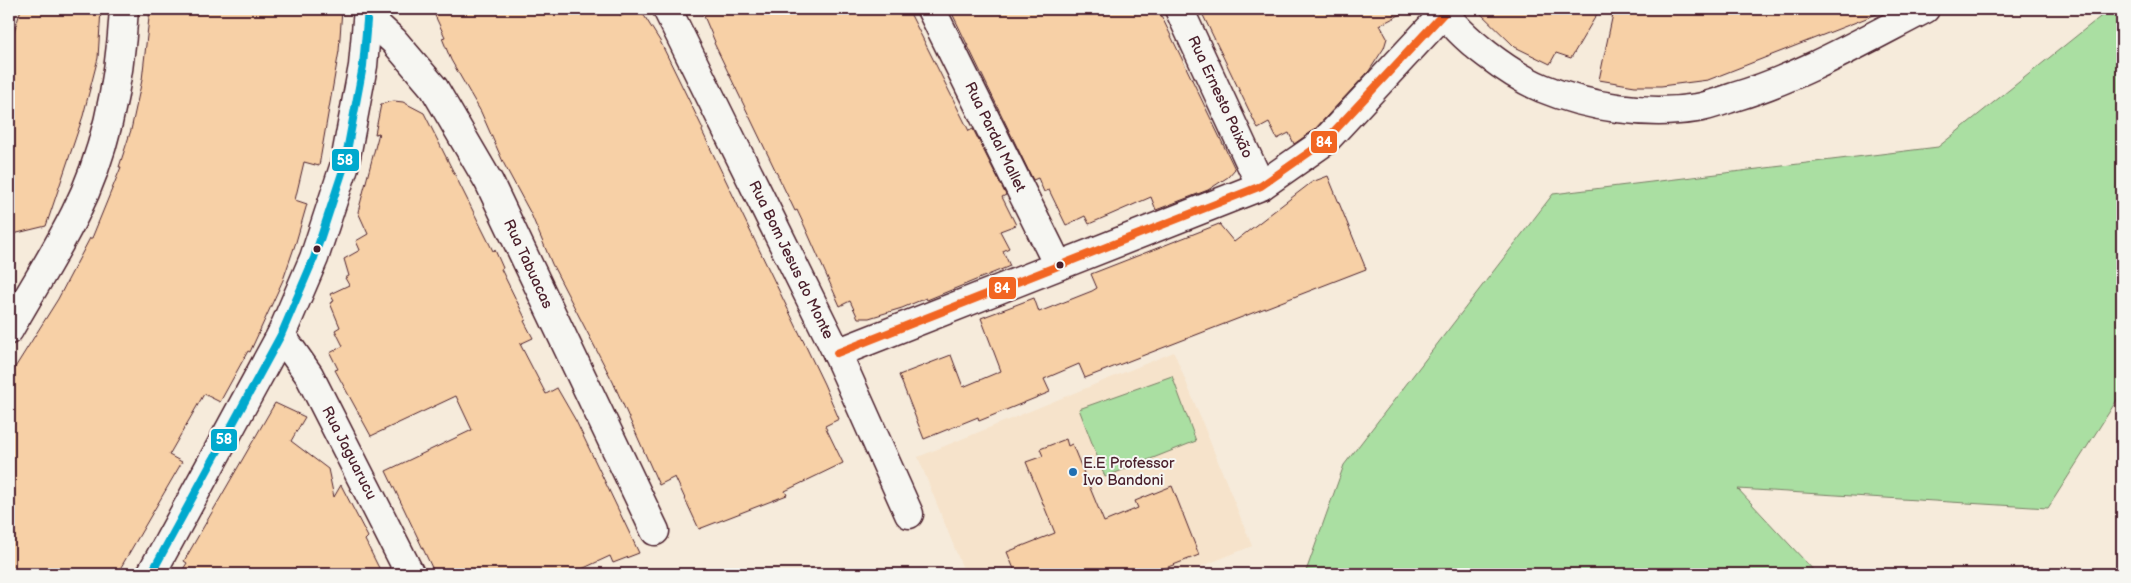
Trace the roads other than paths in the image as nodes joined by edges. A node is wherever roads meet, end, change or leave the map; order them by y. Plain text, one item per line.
1 (124, 9) edge
2 (667, 9) edge
3 (931, 9) edge
4 (1179, 9) edge
5 (1926, 9) edge
6 (1444, 10) edge
7 (369, 13) edge
8 (1261, 186) junction
9 (1058, 265) junction
10 (9, 330) edge
11 (281, 334) junction
12 (837, 353) junction
13 (909, 514) dead end
14 (655, 531) dead end
15 (151, 574) edge
16 (410, 574) edge

1 - 10 street
2 - 12 street, Rua Bom Jesus do Monte
3 - 9 street, Rua Pardal Mallet
4 - 8 street, Rua Ernesto Paixão
5 - 6 street
6 - 8 street
7 - 11 street
7 - 14 street, Rua Tabuacas
8 - 9 street
9 - 12 street
11 - 15 street
11 - 16 street, Rua Jaguarucu
12 - 13 street, Rua Bom Jesus do Monte

